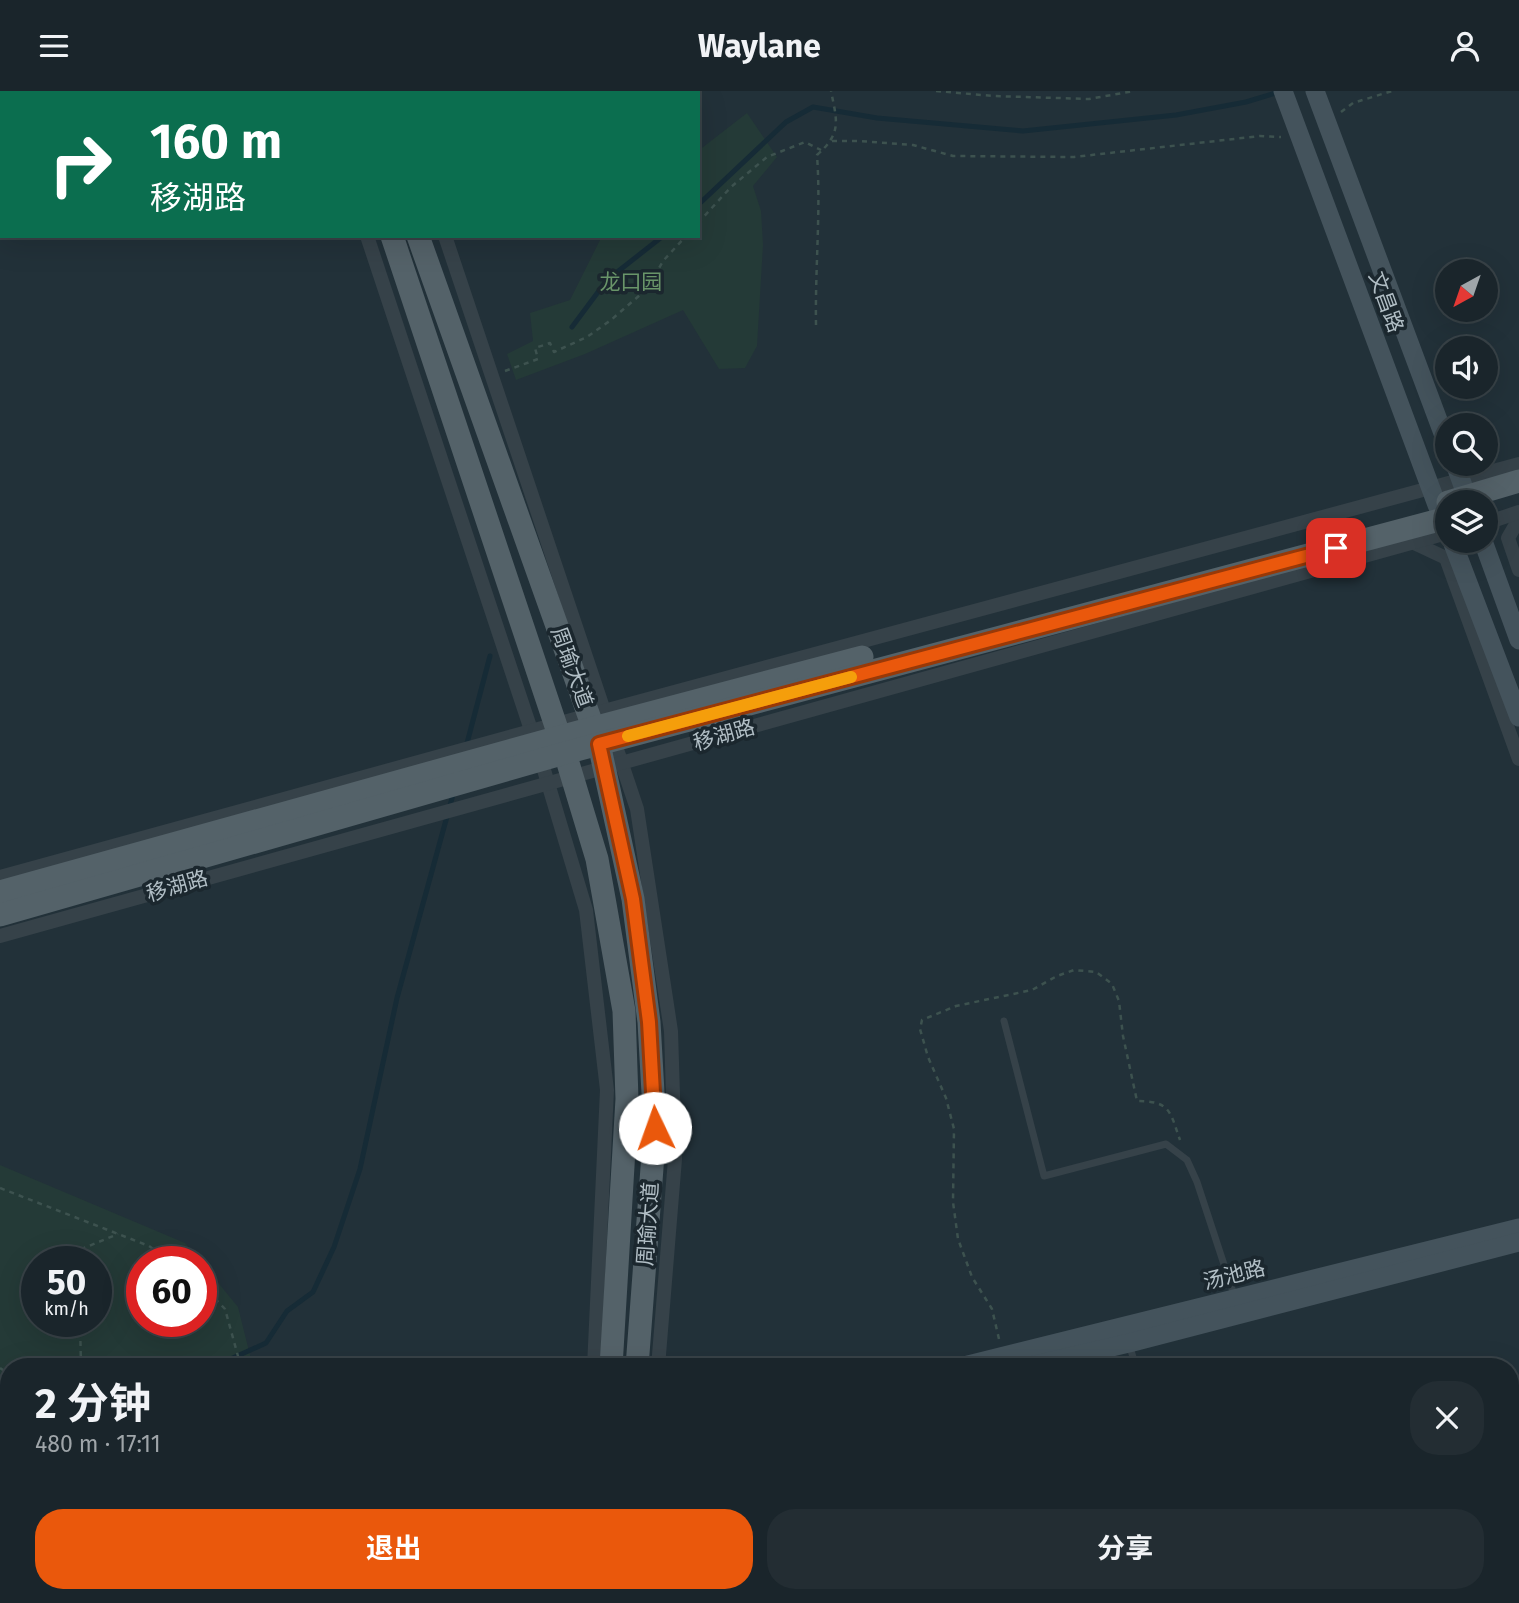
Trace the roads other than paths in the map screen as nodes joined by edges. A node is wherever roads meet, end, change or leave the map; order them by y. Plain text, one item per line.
1 (1283, 91) edge
2 (1315, 91) edge
3 (368, 238) edge
4 (393, 238) edge
5 (419, 238) edge
6 (446, 238) edge
7 (1435, 413) edge
8 (1519, 464) edge
9 (1519, 481) edge
10 (1447, 490) edge
11 (1476, 490) edge
12 (1493, 490) edge
13 (1519, 496) edge
14 (1498, 499) edge
15 (1435, 509) edge
16 (1435, 509) edge
17 (1519, 512) edge
18 (1498, 519) edge
19 (1519, 519) edge
20 (1435, 522) edge
21 (1414, 543) junction
22 (1457, 553) edge
23 (1487, 553) edge
24 (1519, 570) edge
25 (1519, 640) edge
26 (1519, 717) edge
27 (601, 727) junction
28 (560, 738) junction
29 (536, 745) junction
30 (1519, 759) edge
31 (613, 765) junction
32 (461, 766) junction
33 (572, 777) junction
34 (548, 783) junction
35 (0, 877) edge
36 (0, 893) edge
37 (0, 915) edge
38 (0, 936) edge
39 (1004, 1021) dead end
40 (1519, 1228) edge
41 (1519, 1242) edge
42 (1235, 1298) junction
43 (1129, 1343) junction
44 (594, 1358) edge
45 (612, 1358) edge
46 (638, 1358) edge
47 (659, 1358) edge
48 (996, 1358) edge
49 (1065, 1358) edge
50 (1133, 1358) edge

1 - 10 street, 文昌路
2 - 7 street, 文昌路
3 - 29 street
4 - 28 main road, 周瑜大道
5 - 27 main road, 周瑜大道
6 - 27 street
8 - 11 street
9 - 12 main road
13 - 14 main road
15 - 27 main road, 移湖路
16 - 27 street, 移湖路
17 - 18 street
19 - 24 street
20 - 21 street, 移湖路
21 - 30 street
21 - 31 street, 移湖路
22 - 26 street
23 - 25 street
27 - 28 main road, 移湖路
27 - 28 street, 移湖路
27 - 31 main road, 周瑜大道
28 - 29 main road, 移湖路
28 - 33 main road, 周瑜大道
29 - 32 main road, 移湖路
29 - 32 street, 移湖路
29 - 34 street
31 - 33 street, 移湖路
31 - 46 main road, 周瑜大道
31 - 47 street
32 - 35 street, 移湖路
32 - 36 main road, 移湖路
32 - 37 main road, 移湖路
33 - 34 street, 移湖路
33 - 45 main road, 周瑜大道
34 - 38 street, 移湖路
34 - 44 street
39 - 42 lane
40 - 42 street, 汤池路
41 - 43 street, 汤池路
42 - 48 street, 汤池路
43 - 49 street, 汤池路
43 - 50 lane

